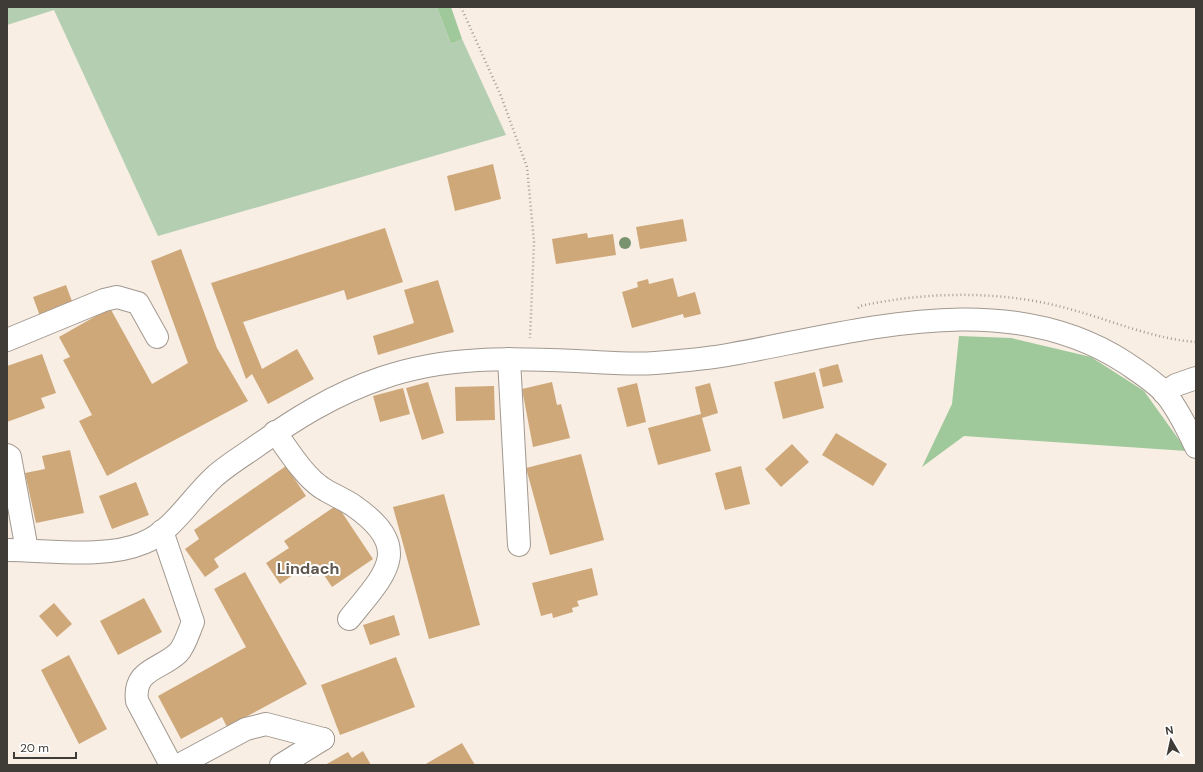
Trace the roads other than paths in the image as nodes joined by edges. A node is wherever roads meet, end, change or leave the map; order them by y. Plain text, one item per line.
1 (157, 337) dead end
2 (7, 340) edge
3 (519, 359) junction
4 (1196, 378) edge
5 (1164, 392) junction
6 (275, 432) junction
7 (1196, 447) edge
8 (7, 455) edge
9 (162, 531) junction
10 (519, 545) dead end
11 (17, 550) edge
12 (349, 619) dead end
13 (171, 765) edge
14 (179, 765) edge
15 (281, 765) edge

1 - 2 street
3 - 5 street
3 - 6 street
3 - 10 street
4 - 5 street
5 - 7 street
6 - 9 street
6 - 12 street
8 - 11 street
9 - 11 street
9 - 13 street
14 - 15 street

